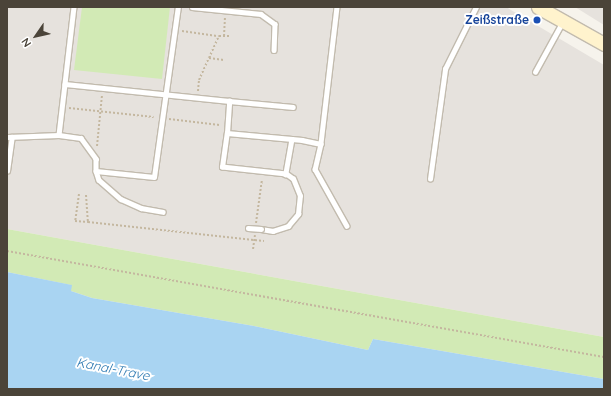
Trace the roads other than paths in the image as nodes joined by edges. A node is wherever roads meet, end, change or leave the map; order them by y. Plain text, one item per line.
1 (74, 7) edge
2 (178, 7) edge
3 (192, 7) edge
4 (337, 7) edge
5 (476, 7) edge
6 (538, 7) edge
7 (564, 20) junction
8 (604, 44) edge
9 (274, 50) dead end
10 (535, 72) dead end
11 (65, 84) junction
12 (165, 95) junction
13 (229, 101) junction
14 (293, 107) dead end
15 (227, 133) junction
16 (59, 135) junction
17 (10, 137) edge
18 (292, 139) junction
19 (321, 144) junction
20 (7, 171) edge
21 (96, 171) junction
22 (286, 174) junction
23 (430, 179) dead end
24 (163, 212) dead end
25 (348, 226) dead end
26 (248, 228) dead end

1 - 11 lane
2 - 12 lane
3 - 9 lane
4 - 19 lane
5 - 23 lane
6 - 7 main road
7 - 8 main road
7 - 10 lane
11 - 12 lane
11 - 16 lane
12 - 13 lane
12 - 21 lane
13 - 14 lane
13 - 15 lane
15 - 18 lane
15 - 22 lane
16 - 17 lane
16 - 21 lane
17 - 20 lane
18 - 19 lane
18 - 22 lane
19 - 25 lane
21 - 24 lane
22 - 26 lane, bridge

